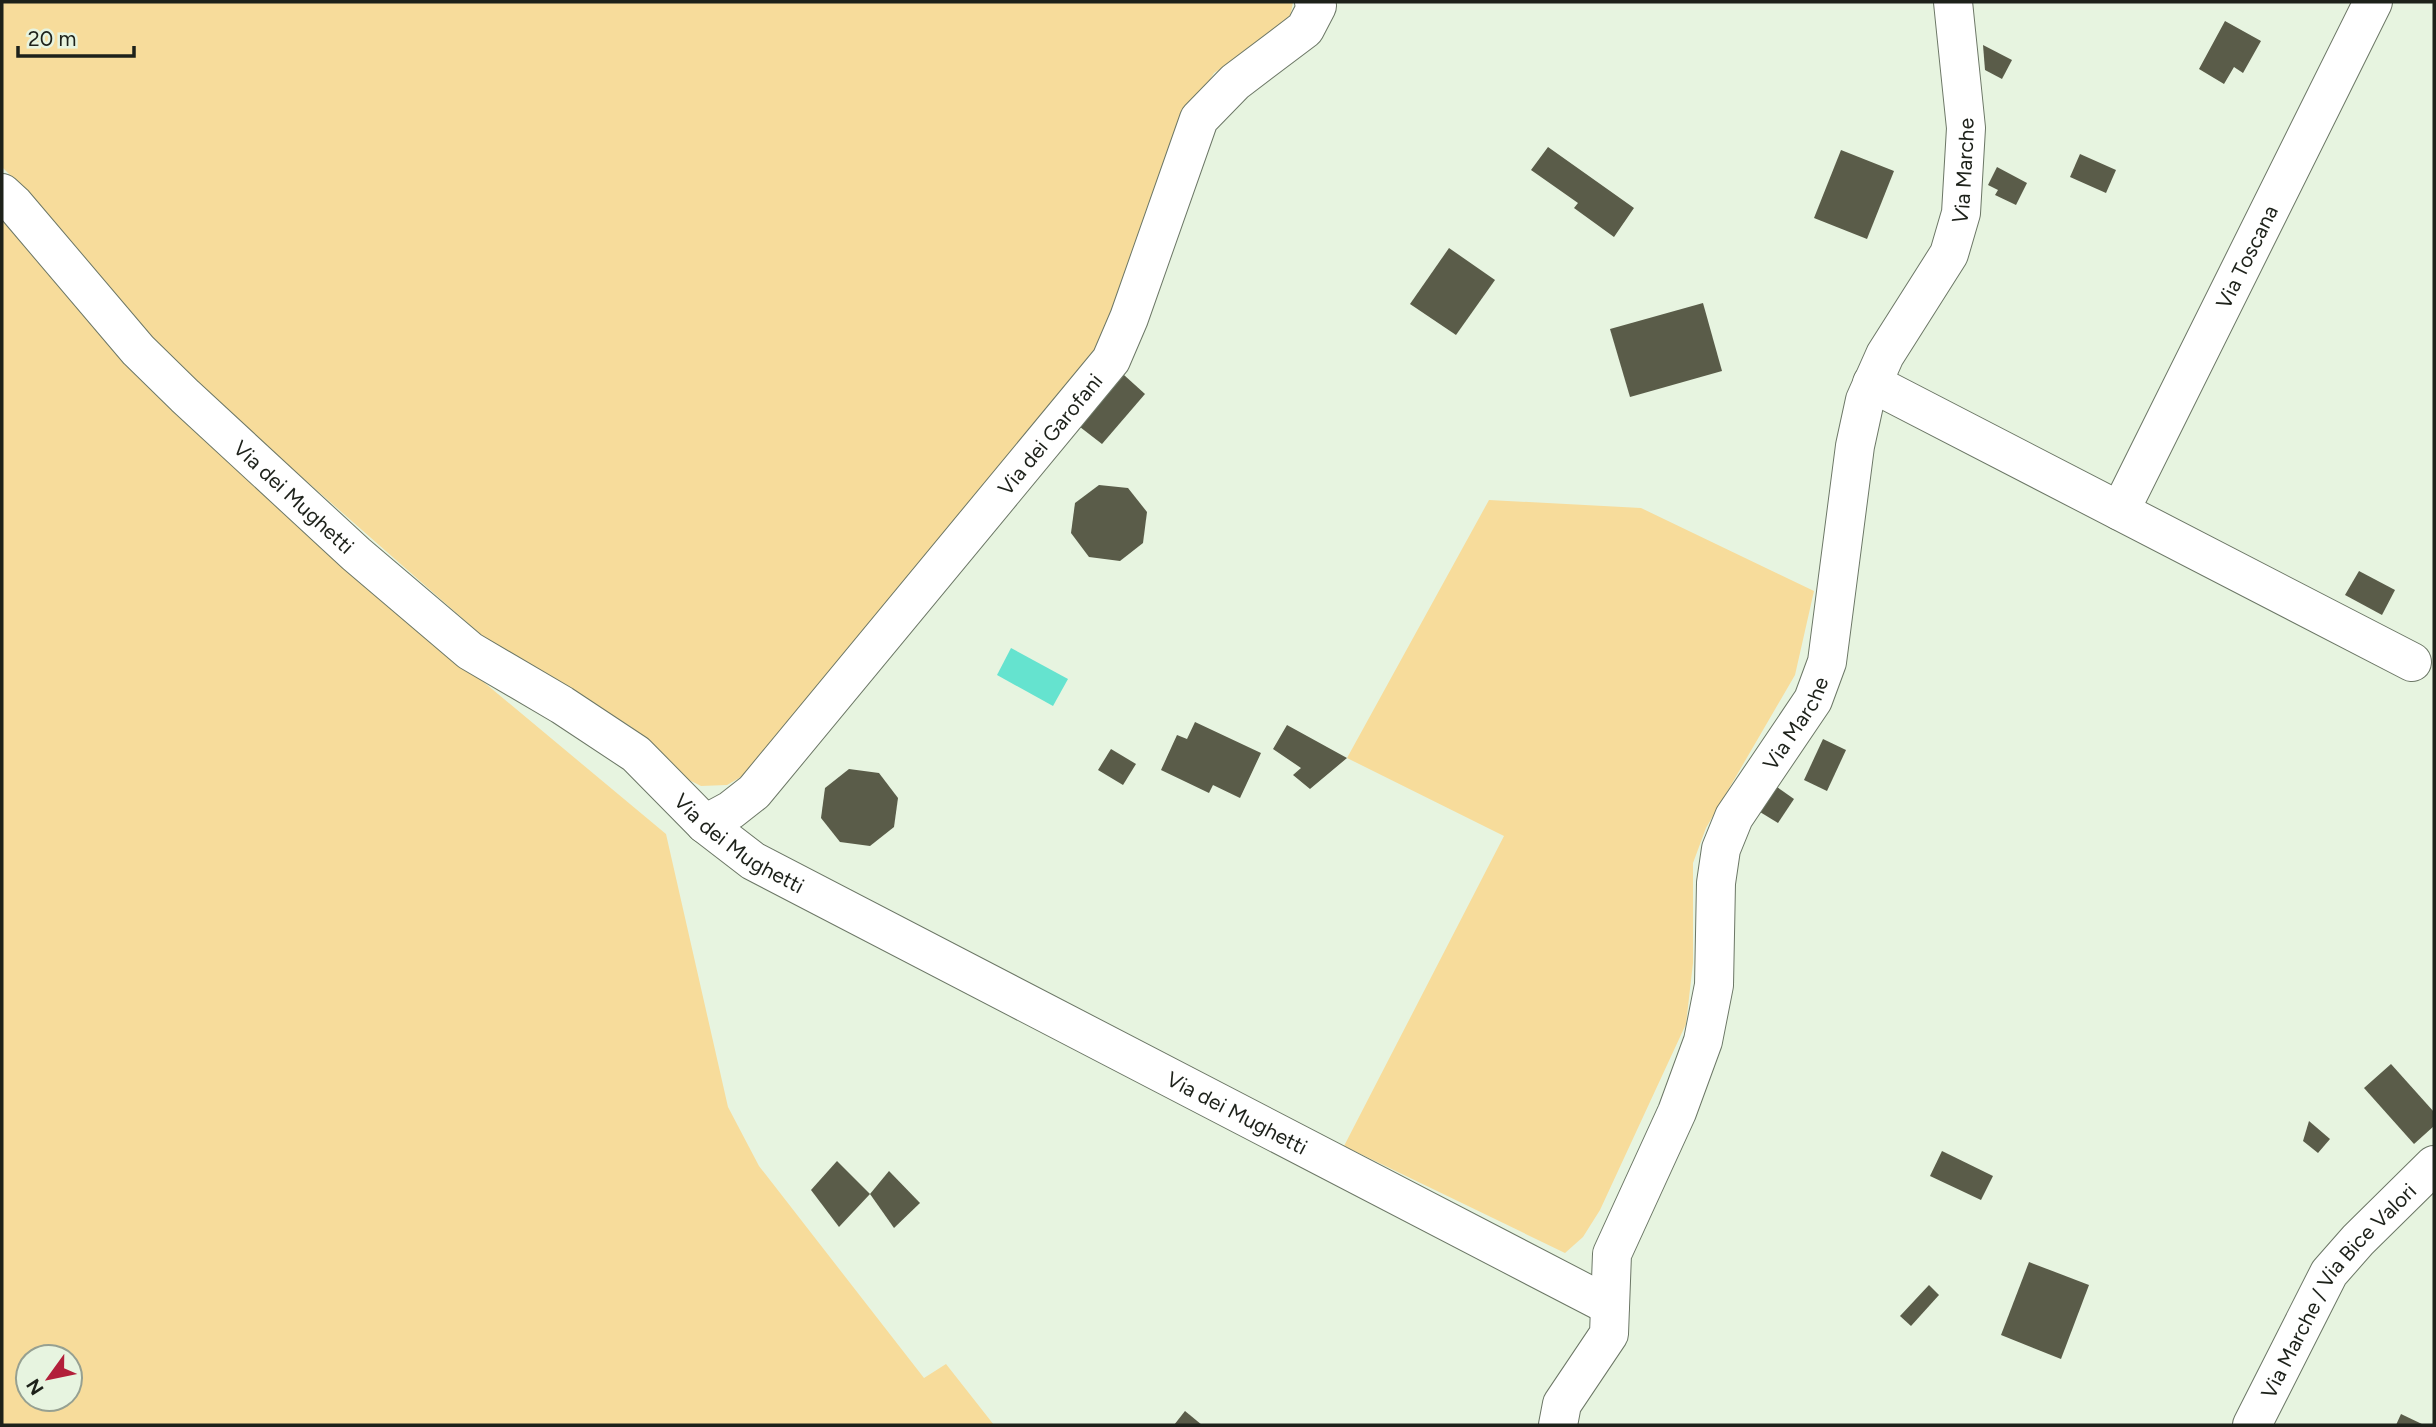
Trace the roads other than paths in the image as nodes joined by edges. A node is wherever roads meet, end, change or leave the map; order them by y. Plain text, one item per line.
1 (1314, 2) edge
2 (1952, 2) edge
3 (2373, 2) edge
4 (2, 193) edge
5 (1872, 383) junction
6 (2120, 512) junction
7 (2412, 662) dead end
8 (705, 824) junction
9 (2427, 1182) edge
10 (1610, 1306) junction
11 (1558, 1425) edge
12 (2252, 1425) edge

1 - 8 street, Via dei Garofani
2 - 5 street, Via Marche
3 - 6 street, Via Toscana
4 - 8 street, Via dei Mughetti
5 - 6 street
5 - 10 street, Via Marche
6 - 7 street
8 - 10 street, Via dei Mughetti
9 - 12 street, Via Marche / Via Bice Valori
10 - 11 street, Via Marche

